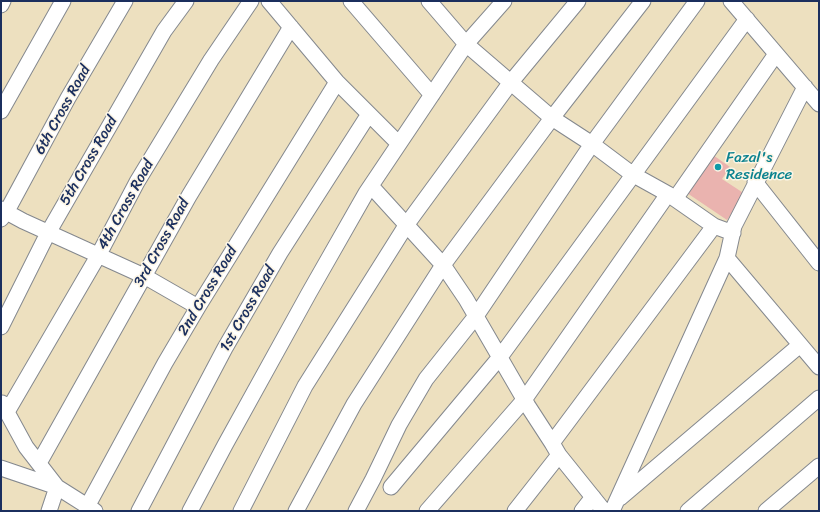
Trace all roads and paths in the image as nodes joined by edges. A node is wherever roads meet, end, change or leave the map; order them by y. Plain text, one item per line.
1 (3, 1) edge
2 (63, 1) edge
3 (125, 1) edge
4 (186, 1) edge
5 (251, 1) edge
6 (269, 1) edge
7 (351, 1) edge
8 (429, 1) edge
9 (504, 1) edge
10 (578, 1) edge
11 (643, 1) edge
12 (697, 1) edge
13 (731, 1) edge
14 (1, 5) edge
15 (747, 19) junction
16 (291, 27) junction
17 (466, 44) junction
18 (776, 54) junction
19 (337, 82) junction
20 (511, 82) junction
21 (805, 87) junction
22 (432, 95) junction
23 (819, 104) edge
24 (1, 111) edge
25 (369, 114) junction
26 (552, 118) junction
27 (399, 144) junction
28 (592, 144) junction
29 (632, 174) junction
30 (755, 182) junction
31 (371, 186) junction
32 (672, 197) junction
33 (3, 213) edge
34 (407, 224) junction
35 (714, 226) junction
36 (48, 233) junction
37 (733, 233) junction
38 (98, 256) junction
39 (728, 258) junction
40 (819, 263) edge
41 (444, 266) junction
42 (144, 276) junction
43 (198, 307) junction
44 (476, 316) junction
45 (1, 327) edge
46 (800, 345) junction
47 (500, 357) junction
48 (819, 367) edge
49 (819, 398) edge
50 (524, 400) junction
51 (3, 408) edge
52 (555, 449) junction
53 (38, 463) junction
54 (819, 466) edge
55 (1, 468) edge
56 (57, 487) junction
57 (391, 487) dead end
58 (593, 497) junction
59 (614, 506) edge
60 (91, 508) edge
61 (50, 511) edge
62 (139, 511) edge
63 (190, 511) edge
64 (241, 511) edge
65 (296, 511) edge
66 (356, 511) edge
67 (427, 511) edge
68 (514, 511) edge
69 (582, 511) edge
70 (604, 511) edge
71 (688, 511) edge
72 (766, 511) edge

1 - 14 street
2 - 24 street
3 - 33 street, 6th Cross Road
4 - 36 street, 5th Cross Road
5 - 38 street, 4th Cross Road
6 - 16 street
7 - 22 street
8 - 17 street
9 - 17 street
10 - 20 street
11 - 26 street
12 - 28 street
13 - 15 street
15 - 18 street
15 - 29 street
16 - 19 street
16 - 42 street, 3rd Cross Road
17 - 20 street
17 - 22 street
18 - 21 street
18 - 32 street
19 - 25 street
19 - 43 street, 2nd Cross Road
20 - 26 street
20 - 34 street
21 - 23 street
21 - 30 street
22 - 27 street
25 - 27 street
25 - 62 street, 1st Cross Road
26 - 28 street
26 - 41 street
27 - 31 street
28 - 29 street
28 - 44 street
29 - 32 street
29 - 47 street
30 - 37 street
30 - 40 street
31 - 34 street
31 - 63 street
32 - 35 street
32 - 50 street
33 - 36 street
34 - 41 street
34 - 64 street
35 - 37 street
35 - 52 street
36 - 38 street
36 - 45 street, 5th Cross Road
37 - 39 street
38 - 42 street
38 - 51 street, 4th Cross Road
39 - 46 street
39 - 59 street
41 - 44 street
41 - 65 street
42 - 43 street
42 - 53 street, 3rd Cross Road
43 - 60 street, 2nd Cross Road
44 - 47 street
44 - 66 street
46 - 48 street
46 - 59 street
47 - 50 street
47 - 57 street
49 - 71 street
50 - 52 street
50 - 67 street
51 - 53 street
52 - 58 street
52 - 68 street
53 - 56 street
54 - 72 street
55 - 56 street
56 - 60 street
56 - 61 street
58 - 69 street
58 - 70 street

